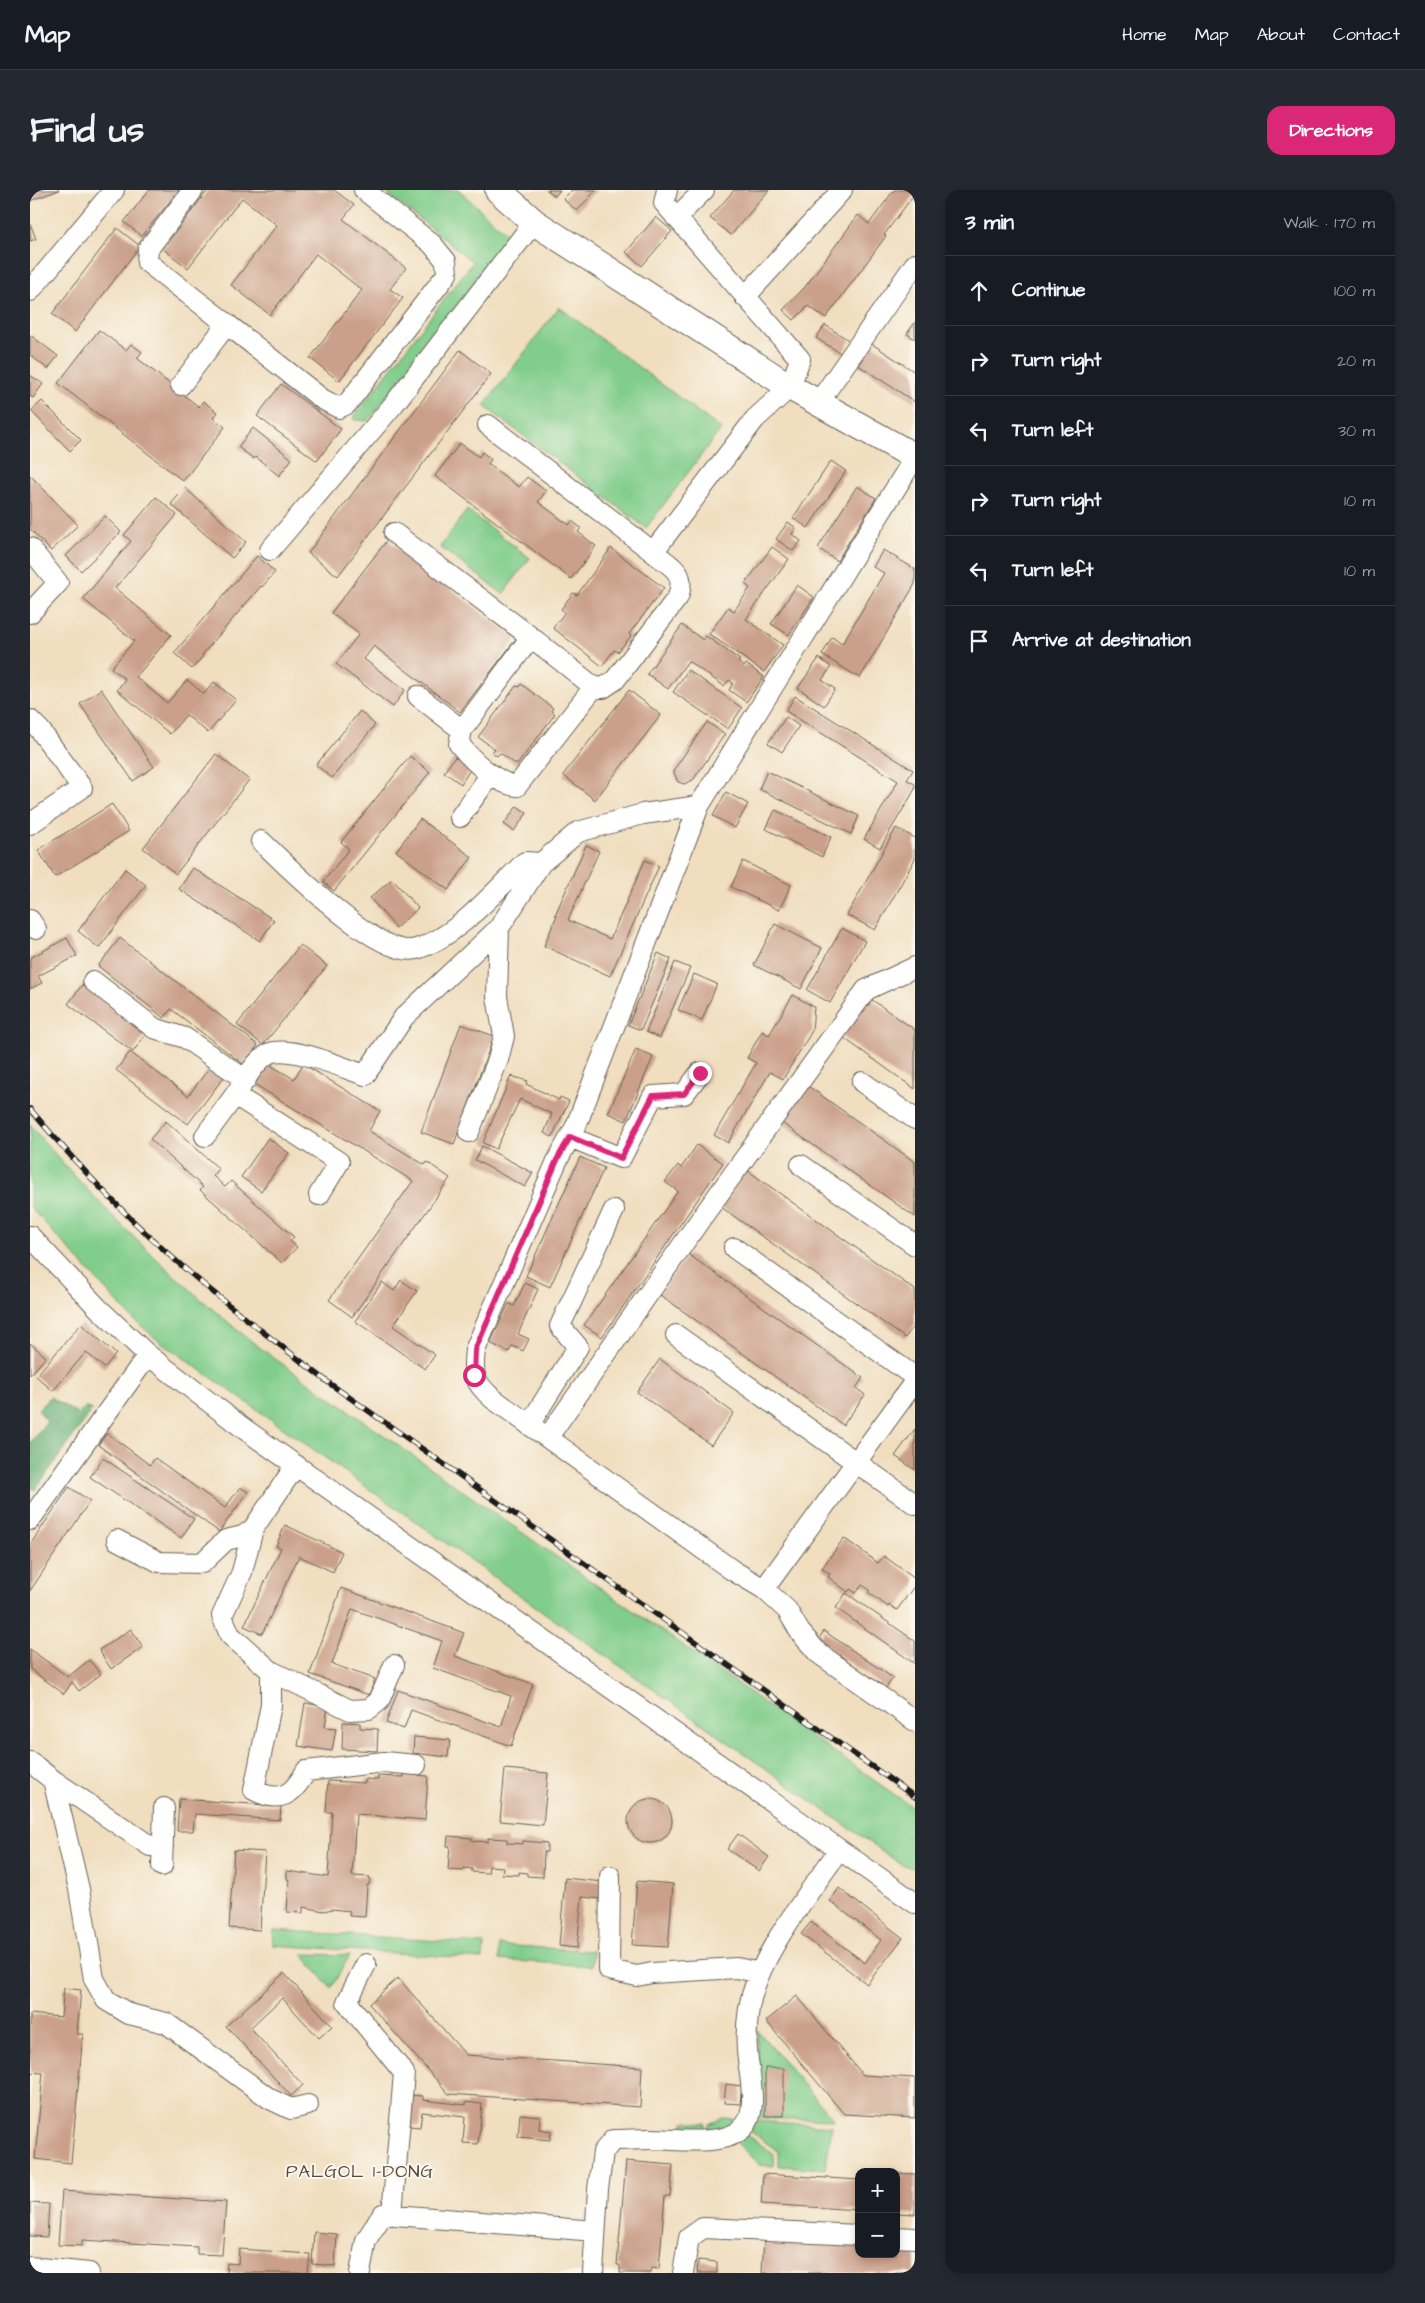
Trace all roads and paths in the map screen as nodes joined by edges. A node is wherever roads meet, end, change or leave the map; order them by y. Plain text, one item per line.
1 (114, 190) edge
2 (193, 190) edge
3 (364, 190) edge
4 (498, 190) edge
5 (667, 190) edge
6 (704, 190) edge
7 (842, 190) edge
8 (676, 218) junction
9 (534, 222) junction
10 (915, 264) edge
11 (30, 291) edge
12 (745, 297) junction
13 (227, 324) junction
14 (180, 385) dead end
15 (790, 387) junction
16 (818, 403) junction
17 (488, 425) dead end
18 (915, 457) edge
19 (394, 533) dead end
20 (30, 548) edge
21 (270, 550) dead end
22 (653, 552) junction
23 (30, 613) edge
24 (531, 637) junction
25 (594, 688) junction
26 (418, 696) dead end
27 (30, 720) edge
28 (462, 730) junction
29 (491, 774) junction
30 (700, 806) junction
31 (460, 817) dead end
32 (30, 824) edge
33 (261, 841) dead end
34 (541, 863) junction
35 (499, 928) junction
36 (915, 966) edge
37 (93, 981) dead end
38 (700, 1073) dead end
39 (862, 1082) dead end
40 (240, 1088) junction
41 (915, 1119) edge
42 (470, 1132) dead end
43 (205, 1136) dead end
44 (570, 1137) junction
45 (801, 1165) dead end
46 (319, 1195) dead end
47 (614, 1210) dead end
48 (30, 1236) edge
49 (915, 1245) edge
50 (734, 1248) dead end
51 (676, 1335) dead end
52 (148, 1355) junction
53 (915, 1379) edge
54 (529, 1424) junction
55 (548, 1438) junction
56 (855, 1463) junction
57 (296, 1465) junction
58 (915, 1504) edge
59 (30, 1520) edge
60 (253, 1529) junction
61 (117, 1540) dead end
62 (764, 1589) junction
63 (394, 1665) dead end
64 (271, 1671) junction
65 (915, 1721) edge
66 (30, 1762) edge
67 (416, 1764) dead end
68 (53, 1780) junction
69 (164, 1808) dead end
70 (163, 1846) junction
71 (839, 1850) junction
72 (162, 1866) dead end
73 (610, 1876) dead end
74 (915, 1903) edge
75 (366, 1964) dead end
76 (760, 1973) junction
77 (308, 2105) dead end
78 (392, 2214) junction
79 (595, 2231) junction
80 (855, 2235) edge
81 (900, 2237) edge
82 (915, 2238) edge
83 (30, 2267) edge
84 (89, 2273) edge
85 (360, 2273) edge
86 (593, 2273) edge
87 (683, 2273) edge

1 - 11 street
2 - 13 street
3 - 13 street
4 - 9 main road
5 - 8 street
6 - 8 street
7 - 12 street
8 - 12 street
9 - 15 main road
9 - 21 street
10 - 16 street
12 - 15 street
13 - 14 street
15 - 16 main road
15 - 22 street
16 - 18 main road
17 - 22 street
18 - 30 street
19 - 24 street
20 - 23 street
22 - 25 street
24 - 25 street
24 - 28 street
25 - 29 street
26 - 28 street
27 - 32 street
28 - 29 street
29 - 31 street
30 - 34 street
30 - 44 street
33 - 34 street
34 - 35 street
35 - 40 street
35 - 42 street
36 - 55 street
37 - 40 street
38 - 44 street
39 - 41 street
40 - 43 street
40 - 46 street
44 - 54 street
45 - 49 street
47 - 54 street
48 - 52 street
50 - 53 street
51 - 56 street
52 - 57 street
52 - 59 street
53 - 56 street
54 - 55 street
55 - 62 street
56 - 58 street
56 - 62 street
57 - 60 street
57 - 71 street
60 - 61 street
60 - 64 street
62 - 65 street
63 - 64 street
64 - 67 street
66 - 68 street
68 - 70 street
68 - 77 street
69 - 70 street
70 - 72 street
71 - 74 street
71 - 76 street
73 - 76 street
75 - 78 street
76 - 79 street
78 - 79 street
78 - 85 street
79 - 86 street
80 - 87 street
81 - 82 street
83 - 84 street

